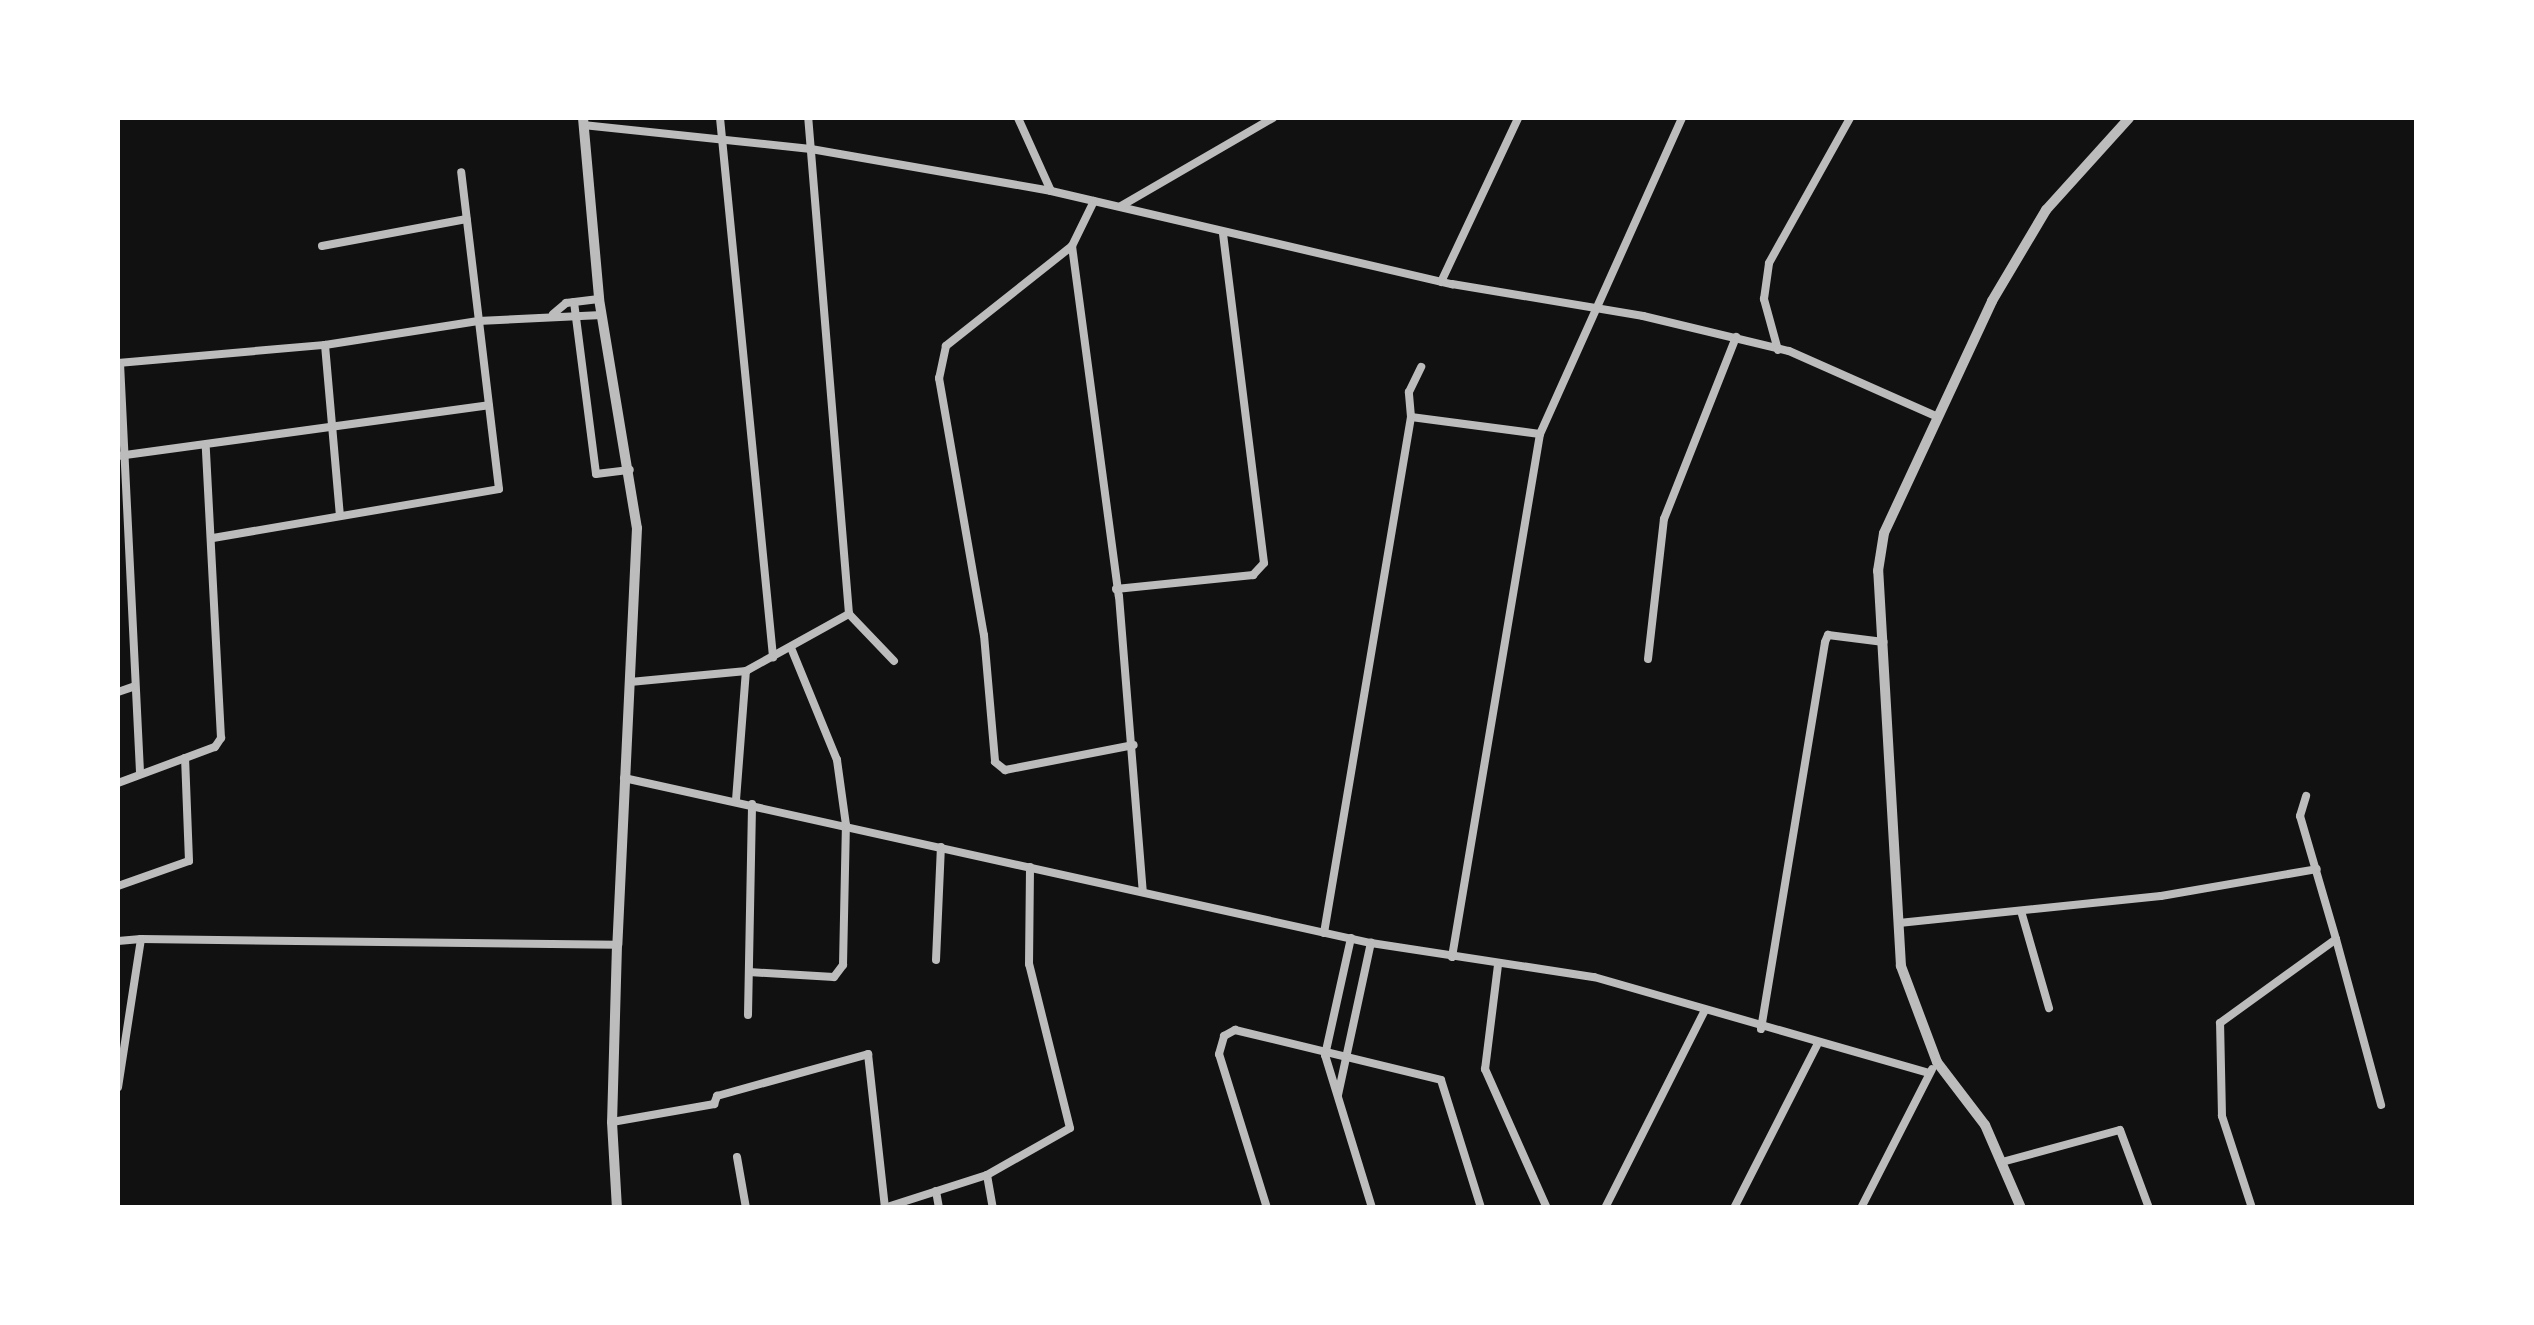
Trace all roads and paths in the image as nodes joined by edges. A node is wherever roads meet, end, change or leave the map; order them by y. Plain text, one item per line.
1 (720, 118) edge
2 (808, 118) edge
3 (1021, 118) edge
4 (1273, 118) edge
5 (1518, 118) edge
6 (1682, 118) edge
7 (1850, 118) edge
8 (2128, 118) edge
9 (583, 121) edge
10 (723, 142) junction
11 (811, 150) junction
12 (461, 172) dead end
13 (1051, 191) junction
14 (1094, 201) junction
15 (1120, 206) junction
16 (466, 219) junction
17 (1223, 234) junction
18 (322, 246) dead end
19 (1072, 246) junction
20 (1441, 282) junction
21 (599, 299) junction
22 (574, 302) junction
23 (1600, 307) junction
24 (554, 314) junction
25 (602, 315) junction
26 (576, 319) junction
27 (478, 321) junction
28 (1736, 337) junction
29 (324, 345) junction
30 (1778, 350) junction
31 (119, 363) edge
32 (1421, 367) dead end
33 (490, 405) junction
34 (1936, 416) junction
35 (1411, 418) junction
36 (332, 424) junction
37 (1540, 434) junction
38 (206, 448) junction
39 (119, 455) edge
40 (630, 470) junction
41 (340, 516) junction
42 (121, 537) edge
43 (213, 538) junction
44 (1116, 589) junction
45 (849, 614) junction
46 (130, 617) junction
47 (118, 620) edge
48 (1884, 642) junction
49 (791, 648) junction
50 (773, 656) junction
51 (1648, 659) dead end
52 (894, 661) dead end
53 (746, 671) junction
54 (630, 682) junction
55 (135, 686) junction
56 (118, 692) edge
57 (1134, 745) junction
58 (185, 758) junction
59 (140, 774) junction
60 (624, 778) junction
61 (118, 783) edge
62 (2306, 796) dead end
63 (736, 800) junction
64 (752, 804) junction
65 (846, 825) junction
66 (941, 847) junction
67 (1030, 867) junction
68 (2317, 869) junction
69 (118, 886) edge
70 (1142, 892) junction
71 (2021, 911) junction
72 (1899, 924) junction
73 (1324, 933) junction
74 (1351, 938) junction
75 (140, 939) junction
76 (2336, 939) junction
77 (118, 941) edge
78 (1371, 943) junction
79 (617, 945) junction
80 (1452, 958) junction
81 (936, 960) dead end
82 (1498, 965) junction
83 (750, 972) junction
84 (2049, 1008) dead end
85 (1705, 1010) junction
86 (748, 1015) dead end
87 (1761, 1029) junction
88 (1817, 1046) junction
89 (1326, 1055) junction
90 (1347, 1057) junction
91 (1936, 1062) junction
92 (1929, 1073) junction
93 (118, 1088) edge
94 (1338, 1100) junction
95 (2381, 1105) dead end
96 (612, 1122) junction
97 (737, 1157) dead end
98 (2002, 1162) junction
99 (988, 1175) junction
100 (936, 1191) junction
101 (885, 1207) edge
102 (617, 1208) edge
103 (746, 1208) edge
104 (939, 1208) edge
105 (993, 1208) edge
106 (1266, 1208) edge
107 (1372, 1208) edge
108 (1481, 1208) edge
109 (1547, 1208) edge
110 (1605, 1208) edge
111 (1734, 1208) edge
112 (1861, 1208) edge
113 (2021, 1208) edge
114 (2150, 1208) edge
115 (2252, 1208) edge

1 - 10 street
2 - 11 street
3 - 13 street
4 - 15 street
5 - 20 street
6 - 23 street
7 - 30 street
8 - 34 street
9 - 10 street
9 - 21 street
10 - 11 street
10 - 50 street
11 - 13 street
11 - 45 street
12 - 16 street
13 - 14 street
14 - 15 street
14 - 19 street
15 - 17 street
16 - 18 street
16 - 27 street
17 - 20 street
17 - 44 street
19 - 44 street
19 - 57 street
20 - 23 street
21 - 22 street
21 - 25 street
22 - 24 street
22 - 26 street
23 - 28 street
23 - 37 street
24 - 26 street
24 - 27 street
25 - 26 street
25 - 40 street
26 - 40 street
27 - 29 street
27 - 33 street
28 - 30 street
28 - 51 street
29 - 31 street
29 - 36 street
30 - 34 street
31 - 39 street
32 - 35 street
33 - 36 street
33 - 41 street
34 - 48 street
35 - 37 street
35 - 73 street
36 - 38 street
36 - 41 street
37 - 80 street
38 - 39 street
38 - 43 street
39 - 42 street
40 - 54 street
41 - 43 street
42 - 46 street
43 - 58 street
44 - 57 street
45 - 49 street
45 - 52 street
46 - 47 street
46 - 55 street
48 - 72 street
48 - 87 street
49 - 50 street
49 - 65 street
50 - 53 street
53 - 54 street
53 - 63 street
54 - 60 street
55 - 56 street
55 - 59 street
57 - 70 street
58 - 59 street
58 - 69 street
59 - 61 street
60 - 63 street
60 - 79 street
62 - 68 street
63 - 64 street
64 - 65 street
64 - 83 street
65 - 66 street
65 - 83 street
66 - 67 street
66 - 81 street
67 - 70 street
67 - 99 street
68 - 71 street
68 - 76 street
70 - 73 street
71 - 72 street
71 - 84 street
72 - 91 street
73 - 74 street
74 - 78 street
74 - 89 street
75 - 77 street
75 - 79 street
75 - 93 street
76 - 95 street
76 - 115 street
78 - 80 street
78 - 90 street
79 - 96 street
80 - 82 street
82 - 85 street
82 - 109 street
83 - 86 street
85 - 87 street
85 - 110 street
87 - 88 street
88 - 92 street
88 - 111 street
89 - 90 street
89 - 94 street
89 - 106 street
90 - 94 street
90 - 108 street
91 - 92 street
91 - 98 street
92 - 112 street
94 - 107 street
96 - 101 street
96 - 102 street
97 - 103 street
98 - 113 street
98 - 114 street
99 - 100 street
99 - 105 street
100 - 101 street
100 - 104 street

